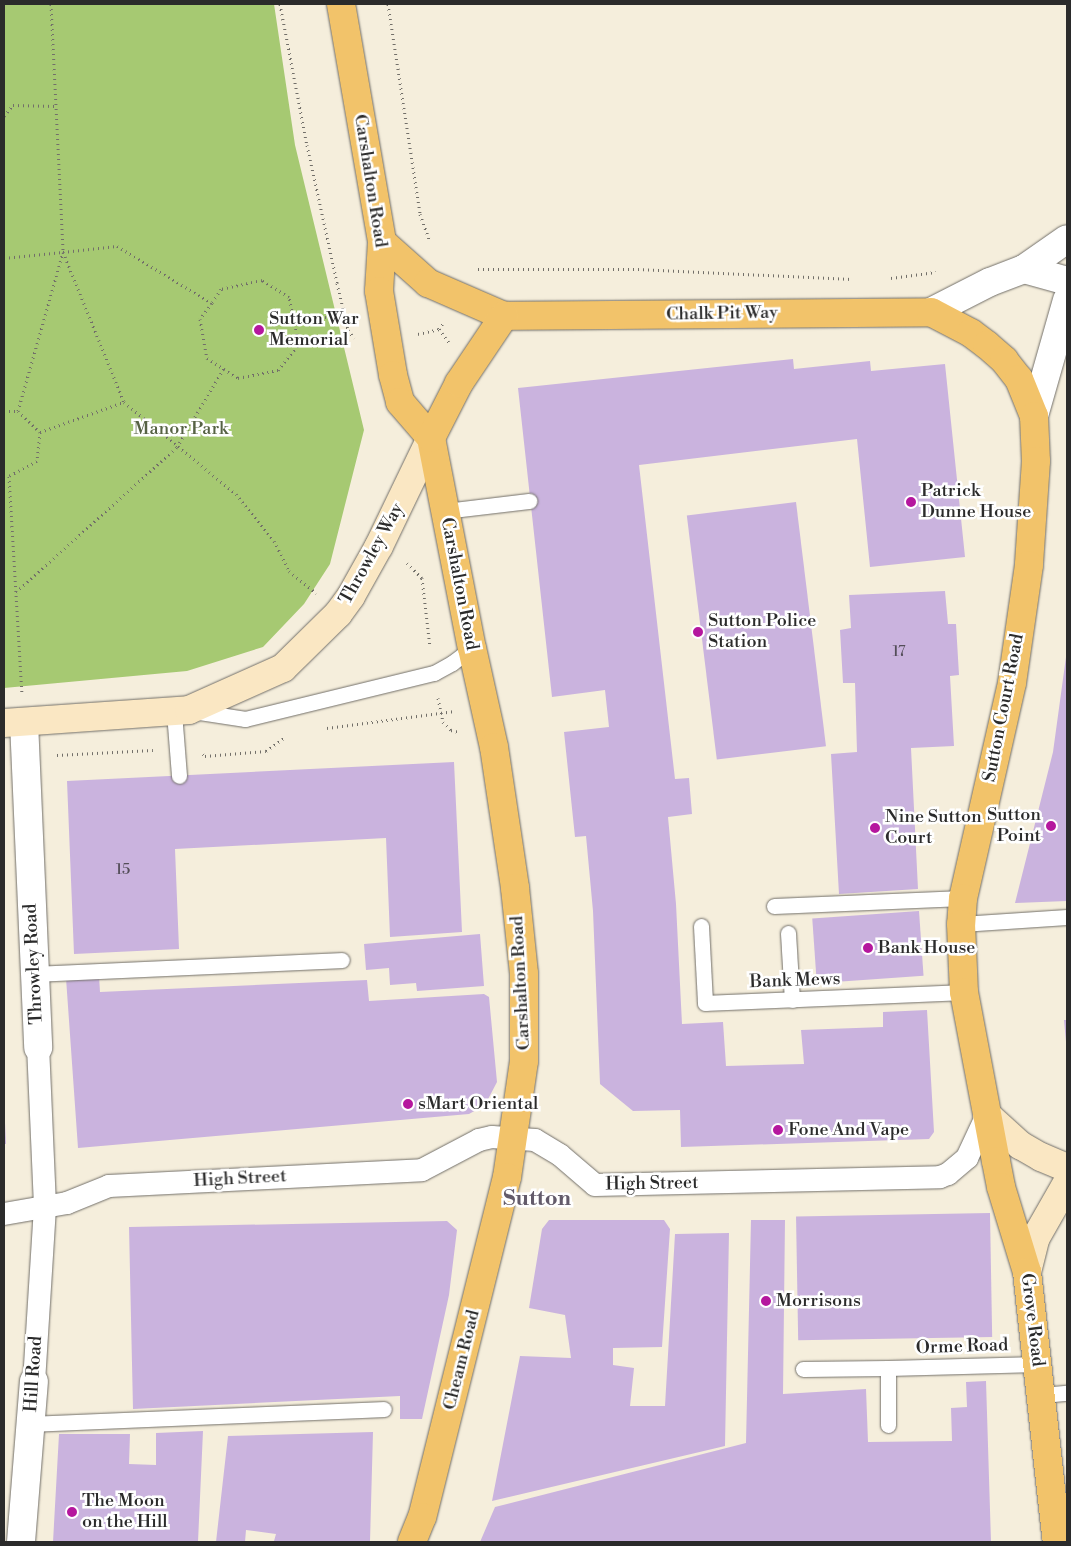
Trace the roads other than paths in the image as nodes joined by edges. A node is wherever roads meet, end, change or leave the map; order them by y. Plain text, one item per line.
1 (341, 4) edge
2 (1067, 239) edge
3 (382, 242) junction
4 (1024, 269) junction
5 (1067, 281) edge
6 (1067, 300) edge
7 (931, 312) junction
8 (504, 316) junction
9 (1034, 416) junction
10 (431, 438) junction
11 (528, 501) dead end
12 (445, 511) junction
13 (472, 648) junction
14 (181, 711) junction
15 (14, 723) edge
16 (179, 776) dead end
17 (774, 906) dead end
18 (962, 911) junction
19 (1067, 917) edge
20 (701, 926) dead end
21 (788, 933) dead end
22 (342, 960) dead end
23 (35, 974) junction
24 (964, 992) junction
25 (792, 1000) junction
26 (38, 1048) joint
27 (987, 1115) junction
28 (515, 1137) junction
29 (1067, 1168) edge
30 (507, 1177) joint
31 (1067, 1183) edge
32 (45, 1206) junction
33 (4, 1214) edge
34 (1027, 1272) junction
35 (1038, 1364) junction
36 (888, 1368) junction
37 (803, 1369) dead end
38 (34, 1382) joint
39 (1054, 1394) edge
40 (384, 1409) dead end
41 (30, 1424) junction
42 (888, 1425) dead end
43 (1059, 1485) edge
44 (1055, 1538) edge
45 (20, 1542) edge
46 (412, 1542) edge

1 - 3 highway, Carshalton Road
2 - 4 street
3 - 8 highway
3 - 10 highway, Carshalton Road
4 - 5 street
4 - 7 street
6 - 9 street, Sutton Court Road
7 - 8 highway, Chalk Pit Way
7 - 9 highway, Chalk Pit Way
8 - 10 highway
9 - 18 highway, Sutton Court Road
10 - 12 highway, Carshalton Road
10 - 14 main road, Throwley Way
11 - 12 lane
12 - 13 highway, Carshalton Road
13 - 14 lane, Throwley Way
13 - 28 highway, Carshalton Road
14 - 15 main road, Throwley Way
14 - 16 lane
15 - 23 street, Throwley Road
17 - 18 lane
18 - 19 lane
18 - 24 highway, Sutton Court Road
20 - 25 lane, Bank Mews
21 - 25 lane
22 - 23 lane
23 - 26 street, Throwley Road
24 - 25 lane, Bank Mews
24 - 27 highway, Sutton Court Road
26 - 32 street, Throwley Road
27 - 28 street, High Street
27 - 29 main road
27 - 34 highway, Grove Road
28 - 30 highway, Carshalton Road
28 - 32 street, High Street
30 - 46 highway, Cheam Road
31 - 34 main road
32 - 33 street, High Street
32 - 38 street, Hill Road
34 - 35 highway, Grove Road
35 - 36 lane, Orme Road
35 - 39 highway, Grove Road
36 - 37 lane, Orme Road
36 - 42 lane
38 - 41 street, Hill Road
39 - 43 highway, Grove Road
40 - 41 lane
41 - 45 street, Hill Road
43 - 44 highway, Grove Road

